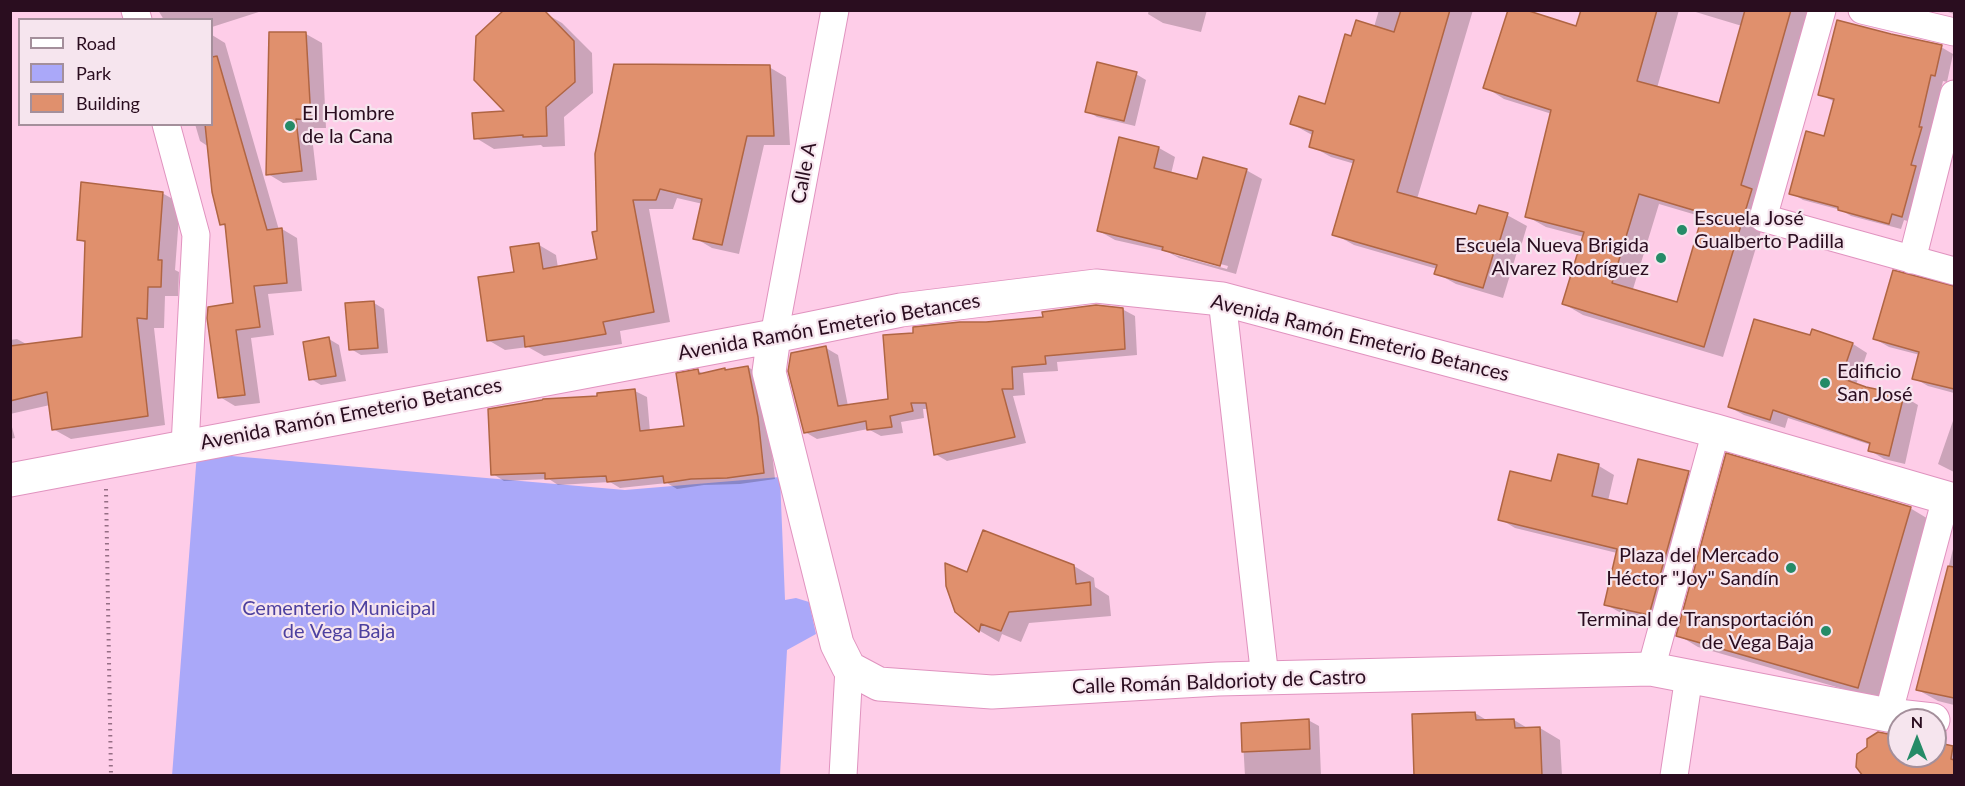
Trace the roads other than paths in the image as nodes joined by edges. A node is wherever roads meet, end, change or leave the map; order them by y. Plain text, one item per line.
1 (834, 10) edge
2 (1822, 10) edge
3 (1862, 10) edge
4 (1954, 32) edge
5 (1954, 94) edge
6 (167, 126) edge
7 (1912, 260) junction
8 (1954, 271) edge
9 (1222, 299) junction
10 (774, 336) junction
11 (1716, 431) junction
12 (185, 446) junction
13 (10, 480) edge
14 (1950, 499) edge
15 (849, 668) junction
16 (1652, 669) junction
17 (1689, 676) junction
18 (1265, 678) junction
19 (1890, 708) edge
20 (1887, 715) edge
21 (843, 776) edge
22 (1674, 776) edge

1 - 10 street, Calle A
2 - 7 street
3 - 4 street
5 - 7 street
6 - 12 street
7 - 8 street
9 - 10 street, Avenida Ramón Emeterio Betances
9 - 11 street, Avenida Ramón Emeterio Betances
9 - 18 street
10 - 12 street, Avenida Ramón Emeterio Betances
10 - 15 street
11 - 14 street, Avenida Ramón Emeterio Betances
11 - 16 street
12 - 13 street, Avenida Ramón Emeterio Betances
14 - 19 street
15 - 18 street, Calle Román Baldorioty de Castro
15 - 21 street
16 - 17 street, Calle Román Baldorioty de Castro
16 - 18 street, Calle Román Baldorioty de Castro
17 - 20 street, Calle Román Baldorioty de Castro
17 - 22 street

